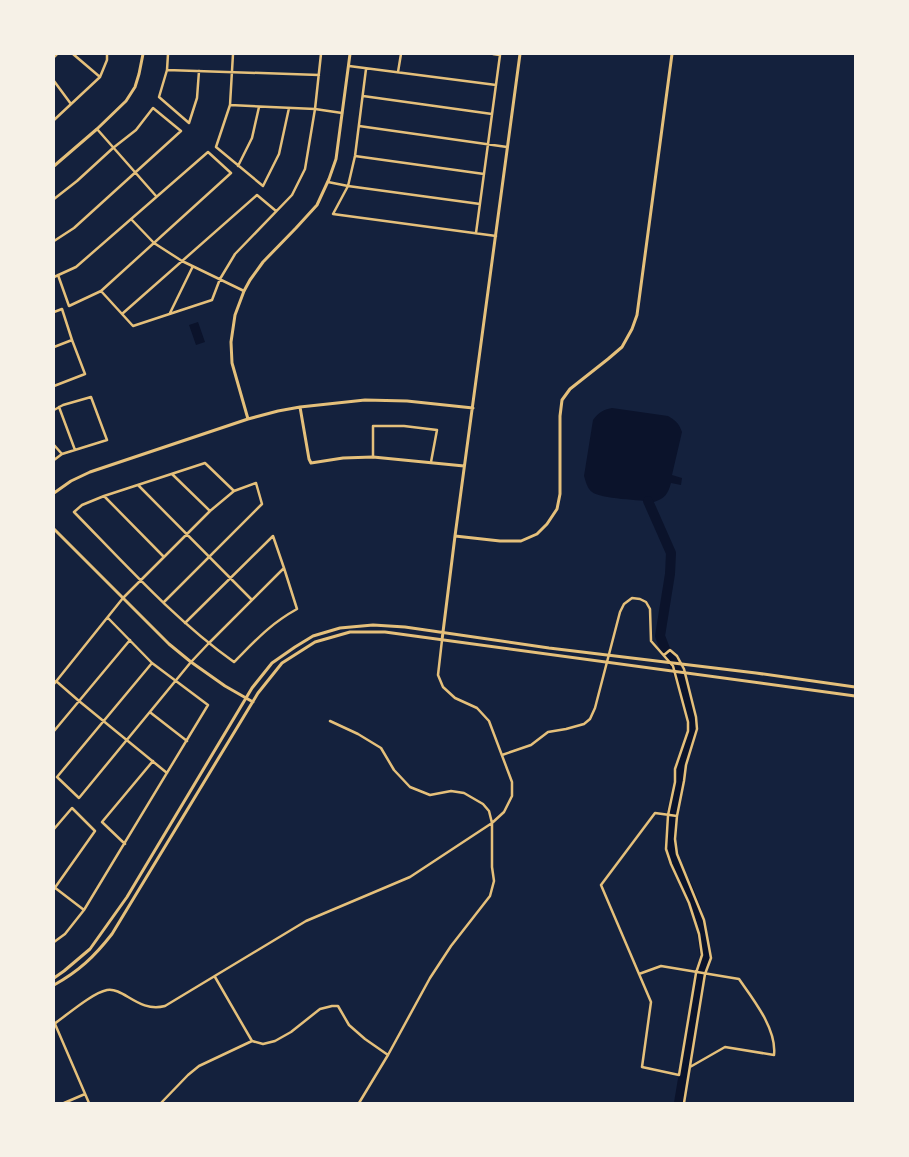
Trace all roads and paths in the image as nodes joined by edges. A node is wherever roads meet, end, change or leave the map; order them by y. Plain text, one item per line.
1 (57, 54) edge
2 (73, 54) edge
3 (107, 54) edge
4 (143, 54) edge
5 (168, 54) edge
6 (233, 54) edge
7 (321, 54) edge
8 (350, 54) edge
9 (401, 54) edge
10 (493, 54) edge
11 (520, 54) edge
12 (672, 54) edge
13 (54, 57) edge
14 (349, 66) junction
15 (366, 68) junction
16 (167, 70) junction
17 (199, 71) junction
18 (232, 72) junction
19 (398, 72) junction
20 (319, 75) junction
21 (100, 77) junction
22 (54, 81) edge
23 (496, 85) junction
24 (363, 96) junction
25 (71, 104) junction
26 (230, 105) junction
27 (259, 107) junction
28 (289, 108) junction
29 (315, 109) junction
30 (342, 113) junction
31 (492, 114) junction
32 (54, 120) edge
33 (359, 126) junction
34 (97, 130) junction
35 (488, 144) junction
36 (508, 147) junction
37 (113, 148) junction
38 (355, 156) junction
39 (54, 166) edge
40 (238, 166) junction
41 (135, 173) junction
42 (484, 174) junction
43 (328, 182) junction
44 (348, 186) junction
45 (156, 196) junction
46 (54, 199) edge
47 (480, 204) junction
48 (276, 211) junction
49 (131, 219) junction
50 (476, 234) junction
51 (496, 236) junction
52 (54, 241) edge
53 (154, 243) junction
54 (182, 261) junction
55 (193, 266) junction
56 (58, 275) junction
57 (54, 277) edge
58 (220, 279) junction
59 (101, 291) junction
60 (244, 291) junction
61 (54, 312) edge
62 (170, 313) junction
63 (122, 314) junction
64 (72, 340) junction
65 (54, 347) edge
66 (54, 386) edge
67 (59, 407) junction
68 (300, 407) junction
69 (473, 408) junction
70 (54, 410) edge
71 (248, 419) junction
72 (54, 446) edge
73 (75, 450) junction
74 (62, 454) junction
75 (373, 457) junction
76 (54, 460) edge
77 (432, 462) junction
78 (464, 466) junction
79 (172, 474) junction
80 (138, 485) junction
81 (234, 491) junction
82 (54, 493) edge
83 (104, 496) junction
84 (210, 511) junction
85 (54, 529) edge
86 (187, 534) junction
87 (454, 536) junction
88 (209, 556) junction
89 (164, 557) junction
90 (284, 568) junction
91 (230, 578) junction
92 (142, 580) junction
93 (123, 598) junction
94 (252, 600) junction
95 (164, 602) junction
96 (108, 618) junction
97 (185, 623) junction
98 (443, 632) junction
99 (130, 640) junction
100 (442, 640) junction
101 (208, 644) junction
102 (664, 655) junction
103 (191, 662) junction
104 (152, 663) junction
105 (55, 682) edge
106 (176, 682) junction
107 (855, 687) edge
108 (855, 696) edge
109 (246, 698) junction
110 (79, 701) junction
111 (253, 702) junction
112 (151, 713) junction
113 (103, 721) junction
114 (330, 721) dead end
115 (54, 731) edge
116 (128, 741) junction
117 (186, 741) junction
118 (502, 755) junction
119 (152, 761) junction
120 (167, 773) junction
121 (668, 815) junction
122 (677, 816) junction
123 (492, 823) junction
124 (54, 829) edge
125 (125, 844) junction
126 (54, 888) edge
127 (84, 910) junction
128 (54, 942) edge
129 (696, 972) junction
130 (639, 974) junction
131 (705, 974) junction
132 (215, 977) junction
133 (54, 978) edge
134 (54, 986) edge
135 (54, 1024) edge
136 (252, 1041) junction
137 (388, 1055) junction
138 (690, 1067) junction
139 (85, 1094) junction
140 (64, 1103) edge
141 (89, 1103) edge
142 (161, 1103) edge
143 (359, 1103) edge
144 (684, 1103) edge

1 - 13 street
2 - 21 street
3 - 21 street
4 - 34 street
5 - 16 street
6 - 18 street
7 - 20 street
8 - 14 street
9 - 19 street
10 - 23 street
11 - 36 street
12 - 87 street
14 - 15 street
14 - 30 street
15 - 19 street
15 - 24 street
16 - 17 street
16 - 17 street
17 - 18 street
18 - 20 street
18 - 26 street
19 - 23 street
20 - 29 street
21 - 25 street
22 - 25 street
23 - 31 street
24 - 31 street
24 - 33 street
25 - 32 street
26 - 27 street
26 - 40 street
27 - 28 street
27 - 40 street
28 - 29 street
28 - 40 street
29 - 30 street
29 - 48 street
30 - 43 street
31 - 35 street
33 - 35 street
33 - 38 street
34 - 37 street
34 - 39 street
35 - 36 street
35 - 42 street
36 - 51 street
37 - 41 street
37 - 41 street
37 - 46 street
38 - 42 street
38 - 44 street
41 - 45 street
41 - 52 street
42 - 47 street
43 - 44 street
43 - 60 street
44 - 47 street
44 - 50 street
45 - 49 street
45 - 53 street
47 - 50 street
48 - 54 street
48 - 58 street
49 - 53 street
49 - 56 street
50 - 51 street
51 - 69 street
53 - 54 street
53 - 59 street
54 - 55 street
54 - 63 street
55 - 58 street
55 - 62 street
56 - 57 street
56 - 59 street
58 - 60 street
58 - 62 street
59 - 63 street
60 - 71 street
61 - 64 street
62 - 63 street
64 - 65 street
64 - 66 street
67 - 70 street
67 - 73 street
67 - 73 street
68 - 69 street
68 - 71 street
68 - 75 street
69 - 78 street
71 - 82 street
72 - 74 street
73 - 74 street
74 - 76 street
75 - 77 street
75 - 77 street
77 - 78 street
78 - 87 street
79 - 80 street
79 - 81 street
79 - 84 street
80 - 83 street
80 - 86 street
81 - 84 street
81 - 88 street
83 - 89 street
83 - 92 street
84 - 86 street
85 - 93 street
86 - 88 street
86 - 89 street
87 - 98 street
88 - 91 street
88 - 95 street
89 - 92 street
90 - 91 street
90 - 94 street
90 - 101 street
91 - 94 street
91 - 97 street
92 - 93 street
92 - 95 street
93 - 96 street
93 - 103 street
94 - 101 street
95 - 97 street
96 - 99 street
96 - 105 street
97 - 101 street
98 - 100 street
98 - 107 street
98 - 109 street
99 - 104 street
99 - 110 street
100 - 108 street
100 - 111 street
100 - 118 street
101 - 103 street
102 - 118 street
102 - 121 street
102 - 122 street
103 - 106 street
103 - 109 street
104 - 106 street
104 - 113 street
105 - 110 street
106 - 112 street
106 - 117 street
109 - 111 street
109 - 133 street
110 - 113 street
110 - 115 street
111 - 134 street
112 - 116 street
112 - 117 street
113 - 116 street
113 - 116 street
114 - 123 street
116 - 119 street
117 - 120 street
118 - 123 street
119 - 120 street
119 - 125 street
120 - 125 street
121 - 122 street
121 - 129 street
121 - 130 street
122 - 131 street
123 - 132 street
123 - 137 street
124 - 126 street
125 - 127 street
126 - 127 street
127 - 128 street
129 - 130 street
129 - 130 street
129 - 131 street
131 - 138 street
131 - 138 street
132 - 135 street
132 - 136 street
135 - 139 street
136 - 137 street
136 - 142 street
137 - 143 street
138 - 144 street
139 - 140 street
139 - 141 street

